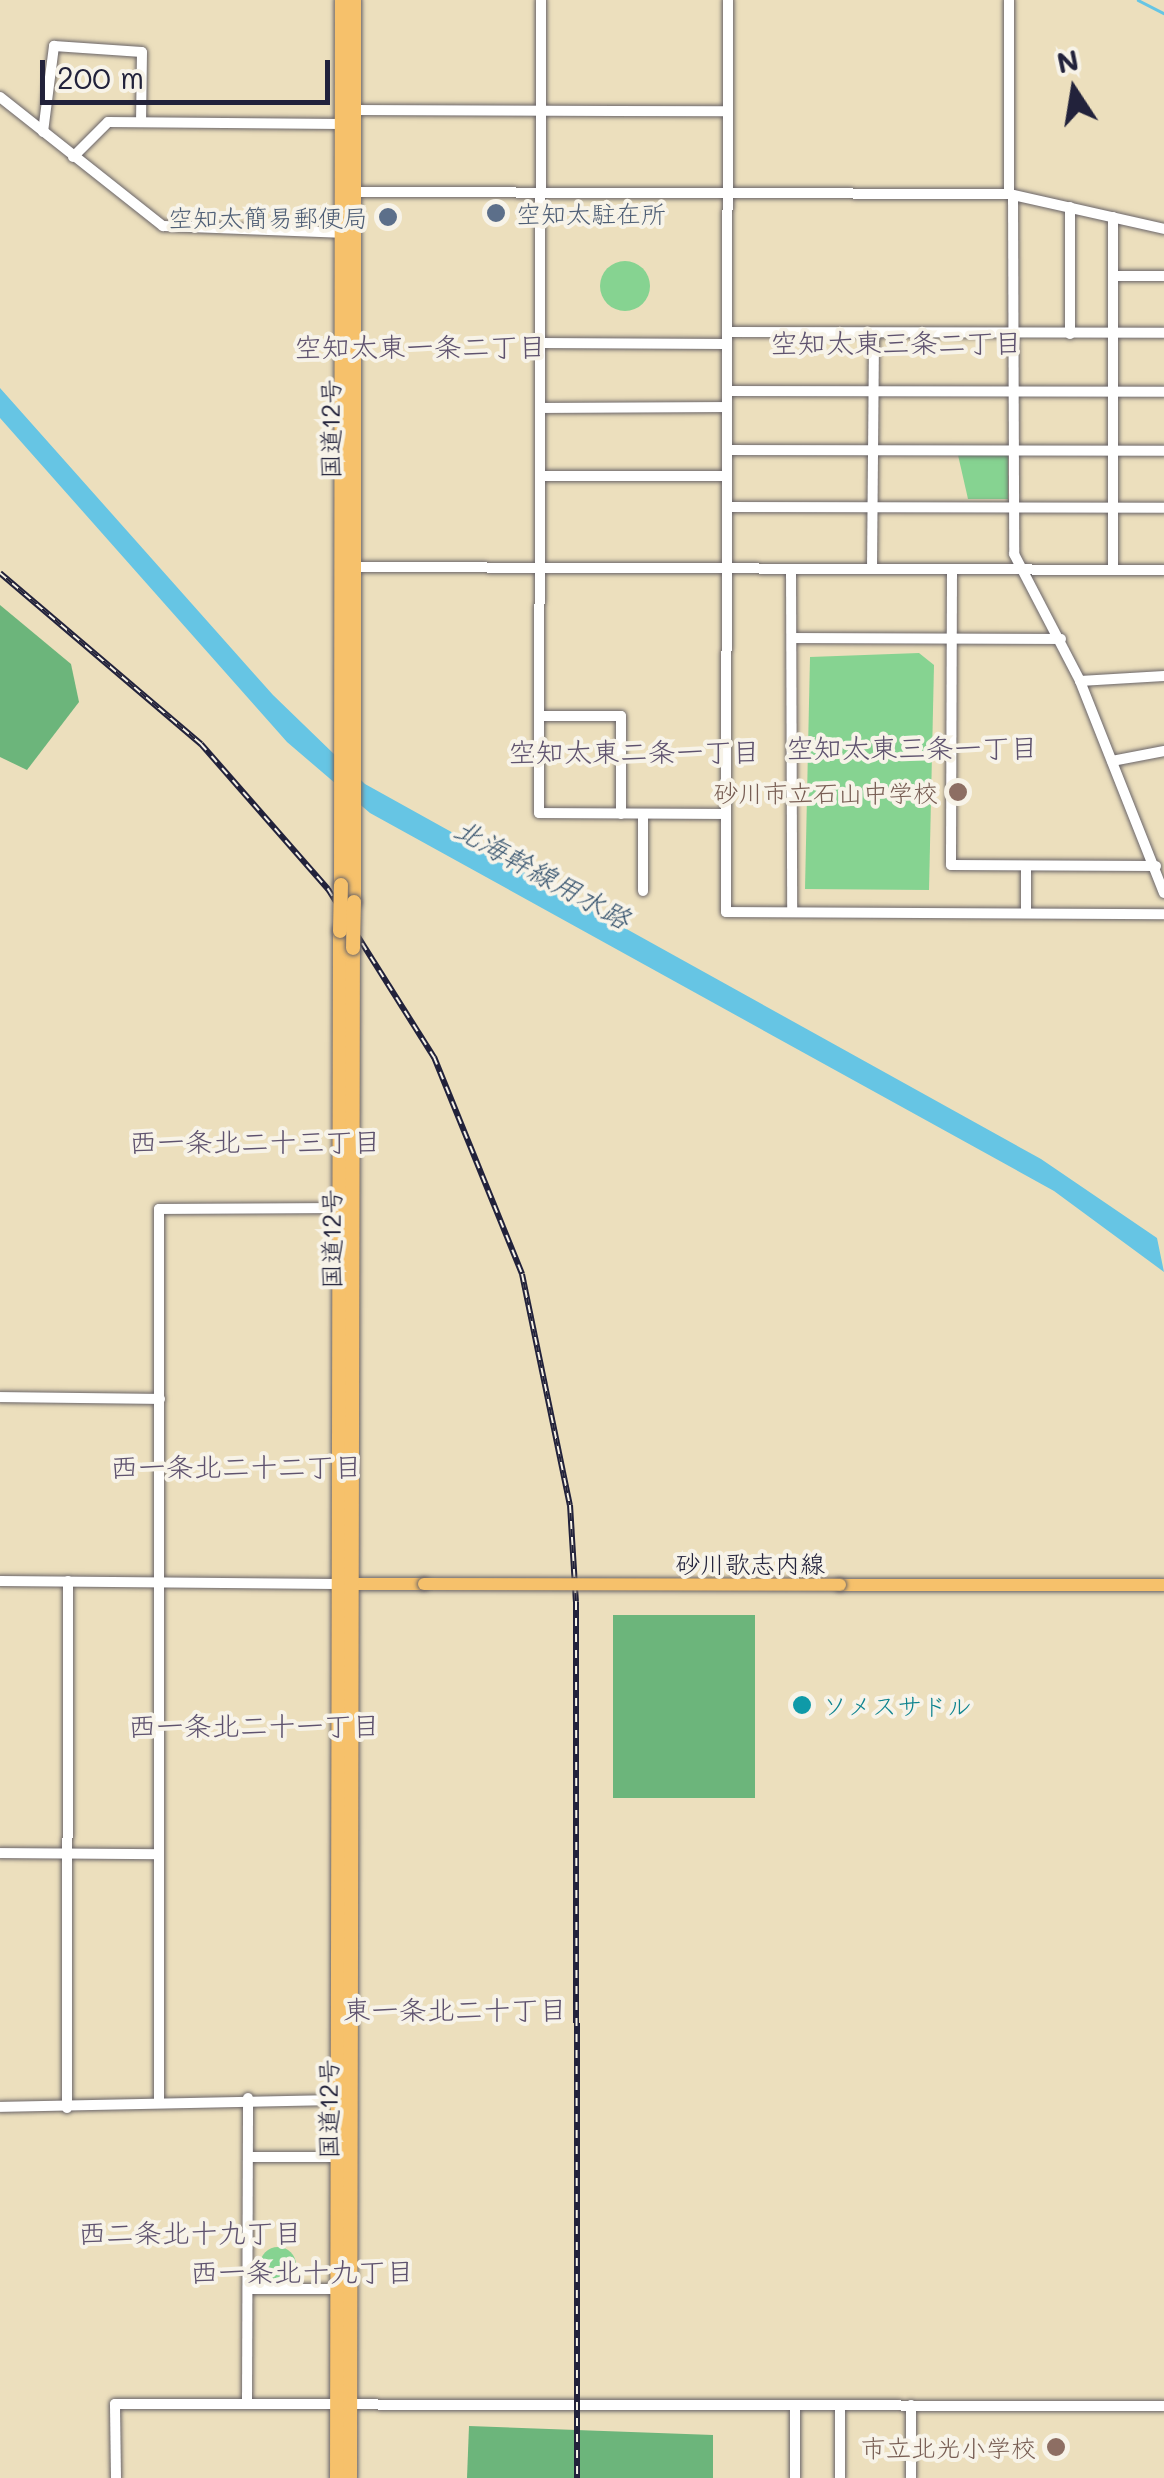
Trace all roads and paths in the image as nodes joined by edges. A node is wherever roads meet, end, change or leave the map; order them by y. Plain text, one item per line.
1 (342, 0) edge
2 (354, 0) edge
3 (541, 0) edge
4 (728, 0) edge
5 (1009, 0) edge
6 (0, 97) edge
7 (354, 110) junction
8 (541, 110) junction
9 (728, 111) junction
10 (141, 122) junction
11 (342, 124) junction
12 (43, 132) junction
13 (73, 157) junction
14 (348, 192) junction
15 (540, 192) junction
16 (728, 192) junction
17 (1011, 195) junction
18 (1070, 207) junction
19 (1113, 217) junction
20 (1164, 229) edge
21 (347, 233) junction
22 (1113, 276) junction
23 (1164, 276) edge
24 (874, 333) junction
25 (1164, 333) edge
26 (1013, 334) junction
27 (1070, 334) junction
28 (1114, 334) junction
29 (727, 338) junction
30 (540, 343) junction
31 (727, 392) junction
32 (874, 392) junction
33 (1013, 392) junction
34 (1113, 392) junction
35 (1164, 392) edge
36 (727, 407) junction
37 (540, 408) junction
38 (727, 450) junction
39 (874, 450) junction
40 (1013, 450) junction
41 (1113, 451) junction
42 (1164, 451) edge
43 (540, 476) junction
44 (727, 476) junction
45 (727, 507) junction
46 (874, 507) junction
47 (1013, 507) junction
48 (1113, 508) junction
49 (1164, 508) edge
50 (347, 567) junction
51 (540, 568) junction
52 (726, 568) junction
53 (791, 569) junction
54 (872, 569) junction
55 (952, 570) junction
56 (1018, 570) junction
57 (1113, 570) junction
58 (1163, 570) edge
59 (1164, 583) edge
60 (952, 637) junction
61 (792, 638) junction
62 (1061, 639) junction
63 (1164, 676) edge
64 (1080, 681) junction
65 (539, 716) junction
66 (1164, 751) edge
67 (1112, 760) junction
68 (346, 810) junction
69 (621, 814) junction
70 (643, 814) junction
71 (726, 814) junction
72 (1026, 866) junction
73 (1156, 866) junction
74 (643, 891) dead end
75 (1164, 893) edge
76 (792, 912) junction
77 (1026, 913) junction
78 (1164, 914) edge
79 (339, 1208) junction
80 (0, 1397) edge
81 (160, 1399) junction
82 (0, 1581) edge
83 (68, 1581) junction
84 (159, 1582) junction
85 (336, 1584) junction
86 (354, 1584) junction
87 (1164, 1585) edge
88 (0, 1853) edge
89 (69, 1854) junction
90 (159, 1854) junction
91 (248, 2098) junction
92 (344, 2100) junction
93 (159, 2102) junction
94 (0, 2107) edge
95 (67, 2108) junction
96 (248, 2157) junction
97 (344, 2158) junction
98 (248, 2288) junction
99 (344, 2289) junction
100 (248, 2404) junction
101 (344, 2405) junction
102 (795, 2405) junction
103 (840, 2405) junction
104 (911, 2405) junction
105 (1164, 2406) edge
106 (116, 2478) edge
107 (337, 2478) edge
108 (350, 2478) edge
109 (795, 2478) edge
110 (840, 2478) edge
111 (911, 2478) edge

1 - 11 highway, 国道12号
2 - 7 highway, 国道12号
3 - 8 street
4 - 9 street
5 - 17 street
6 - 12 street
7 - 8 street
7 - 14 highway, 国道12号
8 - 9 street
8 - 15 street
9 - 16 street
10 - 11 street
10 - 12 street
10 - 13 street
11 - 14 highway, 国道12号
12 - 13 street
13 - 21 street
14 - 15 street
14 - 21 highway, 国道12号
15 - 16 street
15 - 30 street
16 - 17 street
16 - 29 street
17 - 18 street
17 - 26 street
18 - 19 street
18 - 27 street
19 - 20 street
19 - 22 street
21 - 50 highway, 国道12号
22 - 23 street
22 - 28 street
24 - 26 street
24 - 29 street
24 - 32 street
25 - 28 street
26 - 27 street
26 - 33 street
27 - 28 street
28 - 34 street
29 - 30 street
29 - 31 street
30 - 37 street
31 - 32 street
31 - 36 street
32 - 33 street
32 - 39 street
33 - 34 street
33 - 40 street
34 - 35 street
34 - 41 street
36 - 37 street
36 - 38 street
37 - 43 street
38 - 39 street
38 - 44 street
39 - 40 street
39 - 46 street
40 - 41 street
40 - 47 street
41 - 42 street
41 - 48 street
43 - 44 street
43 - 51 street
44 - 45 street
45 - 46 street
45 - 52 street
46 - 47 street
46 - 54 street
47 - 48 street
47 - 56 street
48 - 49 street
48 - 57 street
50 - 51 street
50 - 68 highway, 国道12号
51 - 52 street
51 - 65 street
52 - 53 street
52 - 71 street
53 - 54 street
53 - 61 street
54 - 55 street
55 - 56 street
55 - 60 street
56 - 57 street
56 - 62 street
57 - 58 street
58 - 59 street
60 - 61 street
60 - 62 street
60 - 72 street
61 - 76 street
62 - 64 street
63 - 64 street
64 - 67 street
65 - 69 street
65 - 69 street
66 - 67 street
67 - 73 street
68 - 79 highway, 国道12号, bridge
68 - 86 highway, 国道12号, bridge
69 - 70 street
70 - 71 street
70 - 74 street
71 - 76 street
72 - 73 street
72 - 77 street
73 - 75 street
76 - 77 street
77 - 78 street
79 - 81 street
79 - 85 highway, 国道12号
80 - 81 street
81 - 84 street
82 - 83 street
83 - 84 street
83 - 89 street
84 - 85 street
84 - 90 street
85 - 86 main road, 砂川歌志内線
85 - 92 highway, 国道12号
86 - 87 main road, 砂川歌志内線, bridge
86 - 92 highway, 国道12号
88 - 89 street
89 - 90 street
89 - 95 street
90 - 93 street
91 - 92 street
91 - 93 street
91 - 96 street
92 - 97 highway, 国道12号
93 - 95 street
94 - 95 street
96 - 97 street
96 - 98 street
97 - 99 highway, 国道12号
98 - 99 street
98 - 100 street
99 - 101 highway, 国道12号
100 - 101 street
100 - 106 street
101 - 102 street
101 - 107 highway, 国道12号
101 - 108 highway, 国道12号
102 - 103 street
102 - 109 street
103 - 104 street
103 - 110 street
104 - 105 street
104 - 111 street

